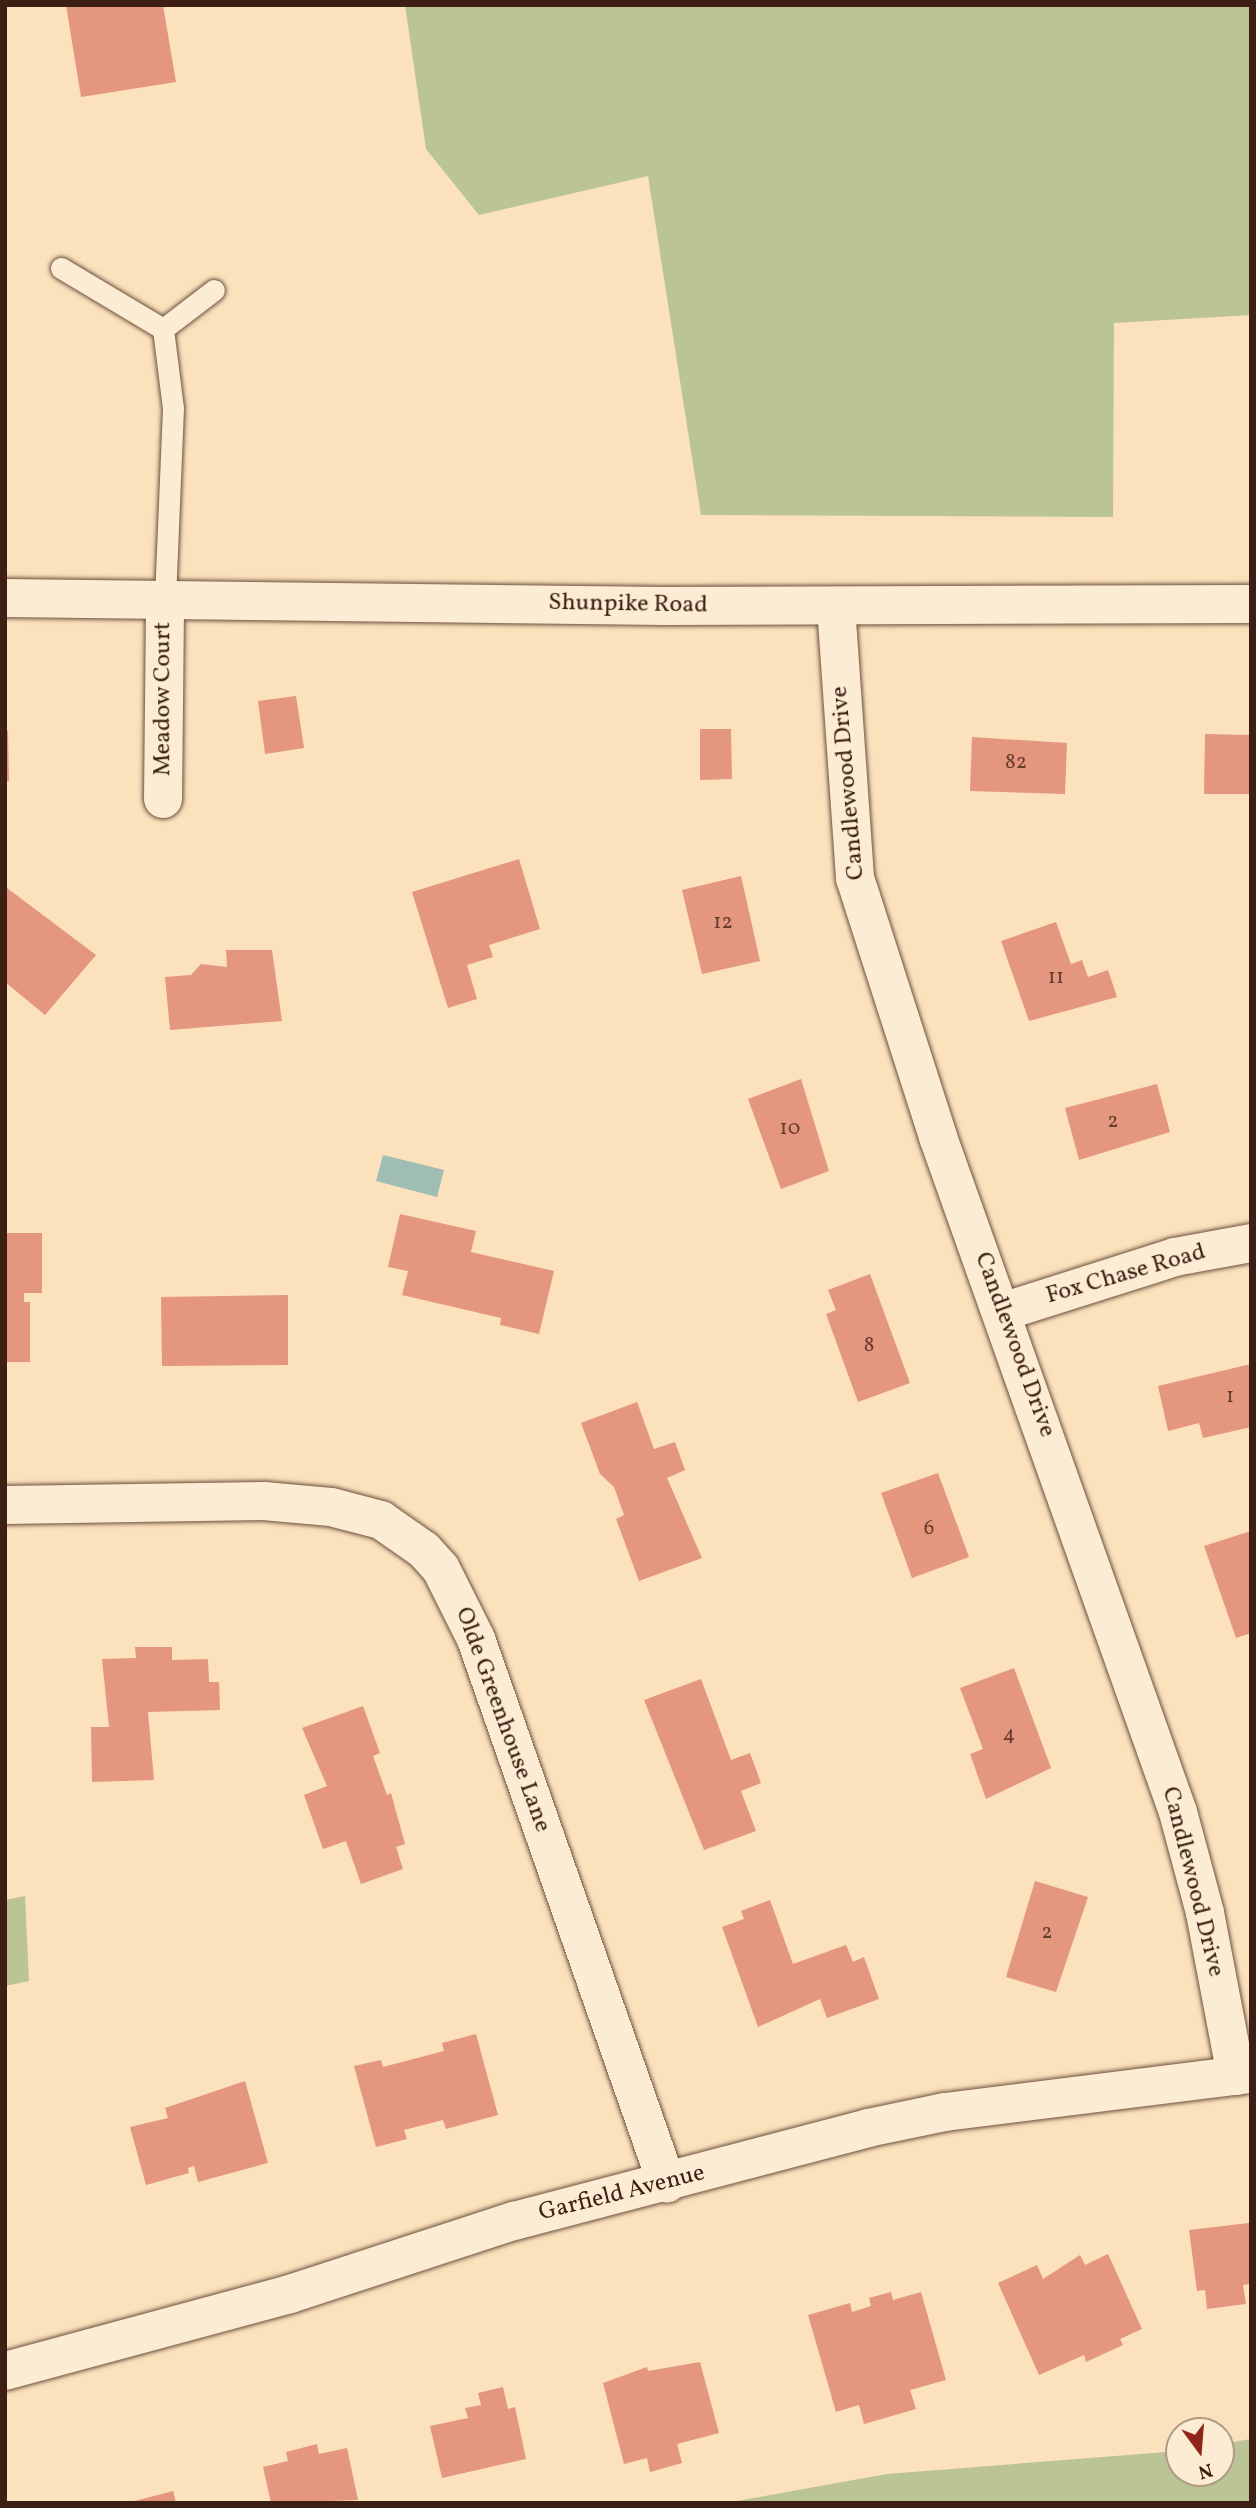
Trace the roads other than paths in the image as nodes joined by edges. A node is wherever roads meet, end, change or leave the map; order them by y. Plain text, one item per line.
1 (61, 268) dead end
2 (214, 290) dead end
3 (163, 328) junction
4 (5, 598) edge
5 (165, 598) junction
6 (1251, 604) edge
7 (836, 606) junction
8 (163, 799) dead end
9 (1251, 1243) edge
10 (1002, 1312) junction
11 (5, 1505) edge
12 (1243, 2075) edge
13 (667, 2184) junction
14 (5, 2371) edge

1 - 3 lane
2 - 3 lane
3 - 5 lane
4 - 5 street, Shunpike Road
5 - 7 street, Shunpike Road
5 - 8 street, Meadow Court
6 - 7 street, Shunpike Road
7 - 10 street, Candlewood Drive
9 - 10 street, Fox Chase Road
10 - 12 street, Candlewood Drive
11 - 13 street, Olde Greenhouse Lane
12 - 13 street, Garfield Avenue
13 - 14 street, Garfield Avenue

